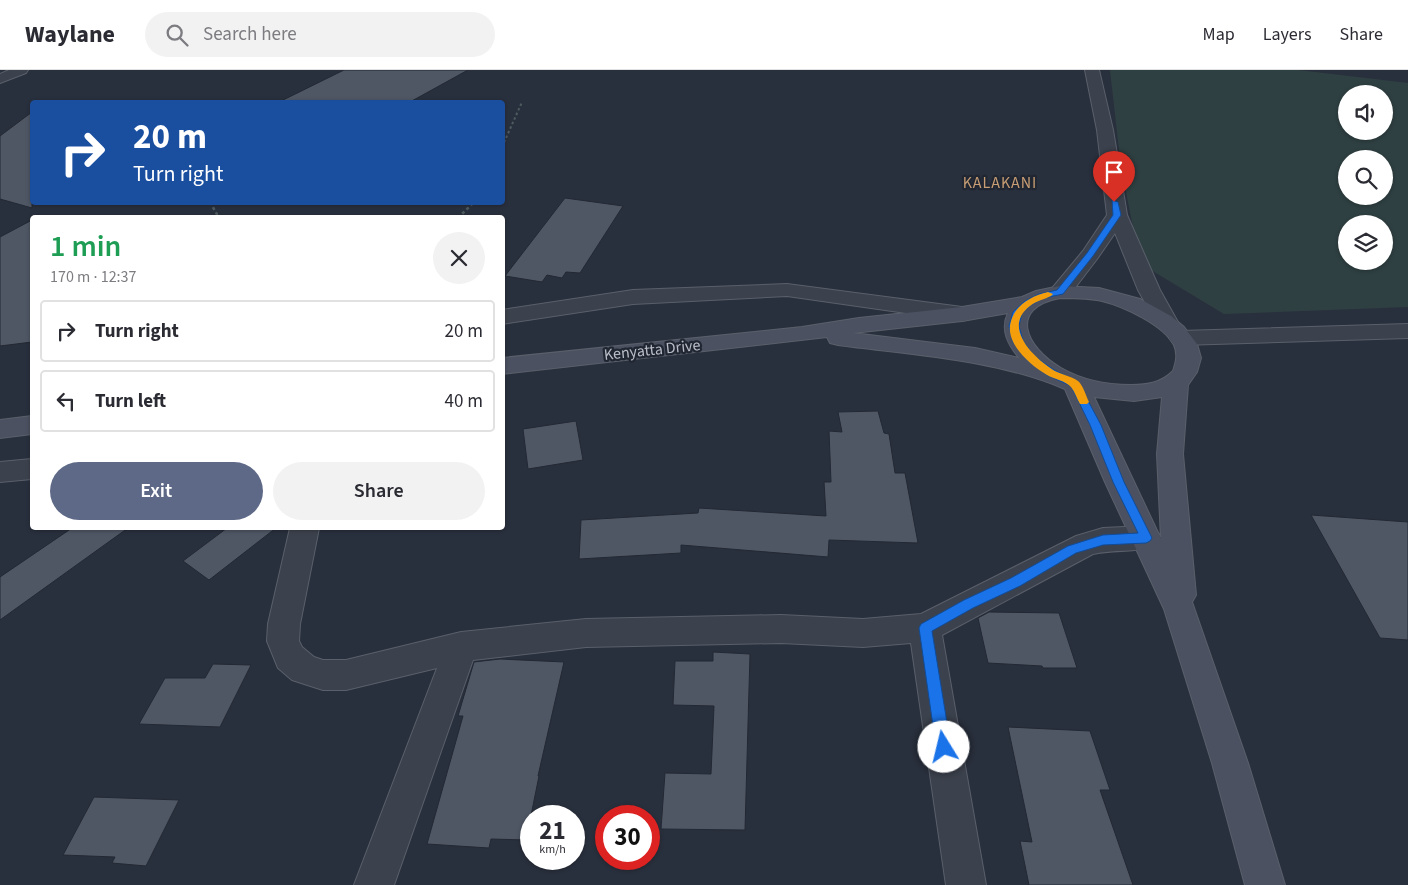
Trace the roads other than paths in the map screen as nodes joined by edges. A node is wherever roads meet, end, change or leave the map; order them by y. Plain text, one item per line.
1 (21, 70) edge
2 (1092, 70) edge
3 (0, 79) edge
4 (1117, 215) junction
5 (1060, 292) junction
6 (1028, 303) junction
7 (962, 314) junction
8 (505, 317) edge
9 (1175, 331) junction
10 (1408, 331) edge
11 (802, 334) junction
12 (505, 366) edge
13 (1062, 378) junction
14 (1176, 382) junction
15 (30, 425) edge
16 (0, 429) edge
17 (30, 469) edge
18 (0, 472) edge
19 (304, 530) edge
20 (1146, 538) junction
21 (1180, 609) junction
22 (925, 628) junction
23 (461, 647) junction
24 (374, 885) edge
25 (966, 885) edge
26 (1265, 885) edge

1 - 3 street
2 - 4 street
4 - 5 street
4 - 9 street
5 - 6 main road
5 - 9 main road
6 - 7 main road
6 - 13 main road
7 - 8 street
7 - 11 main road
9 - 10 street
9 - 14 main road
11 - 12 main road, Kenyatta Drive
11 - 13 main road
13 - 14 main road
13 - 20 main road
14 - 21 main road
15 - 16 main road
17 - 18 street
19 - 23 street
20 - 21 main road
20 - 22 street
21 - 26 main road
22 - 23 street
22 - 25 street
23 - 24 street

